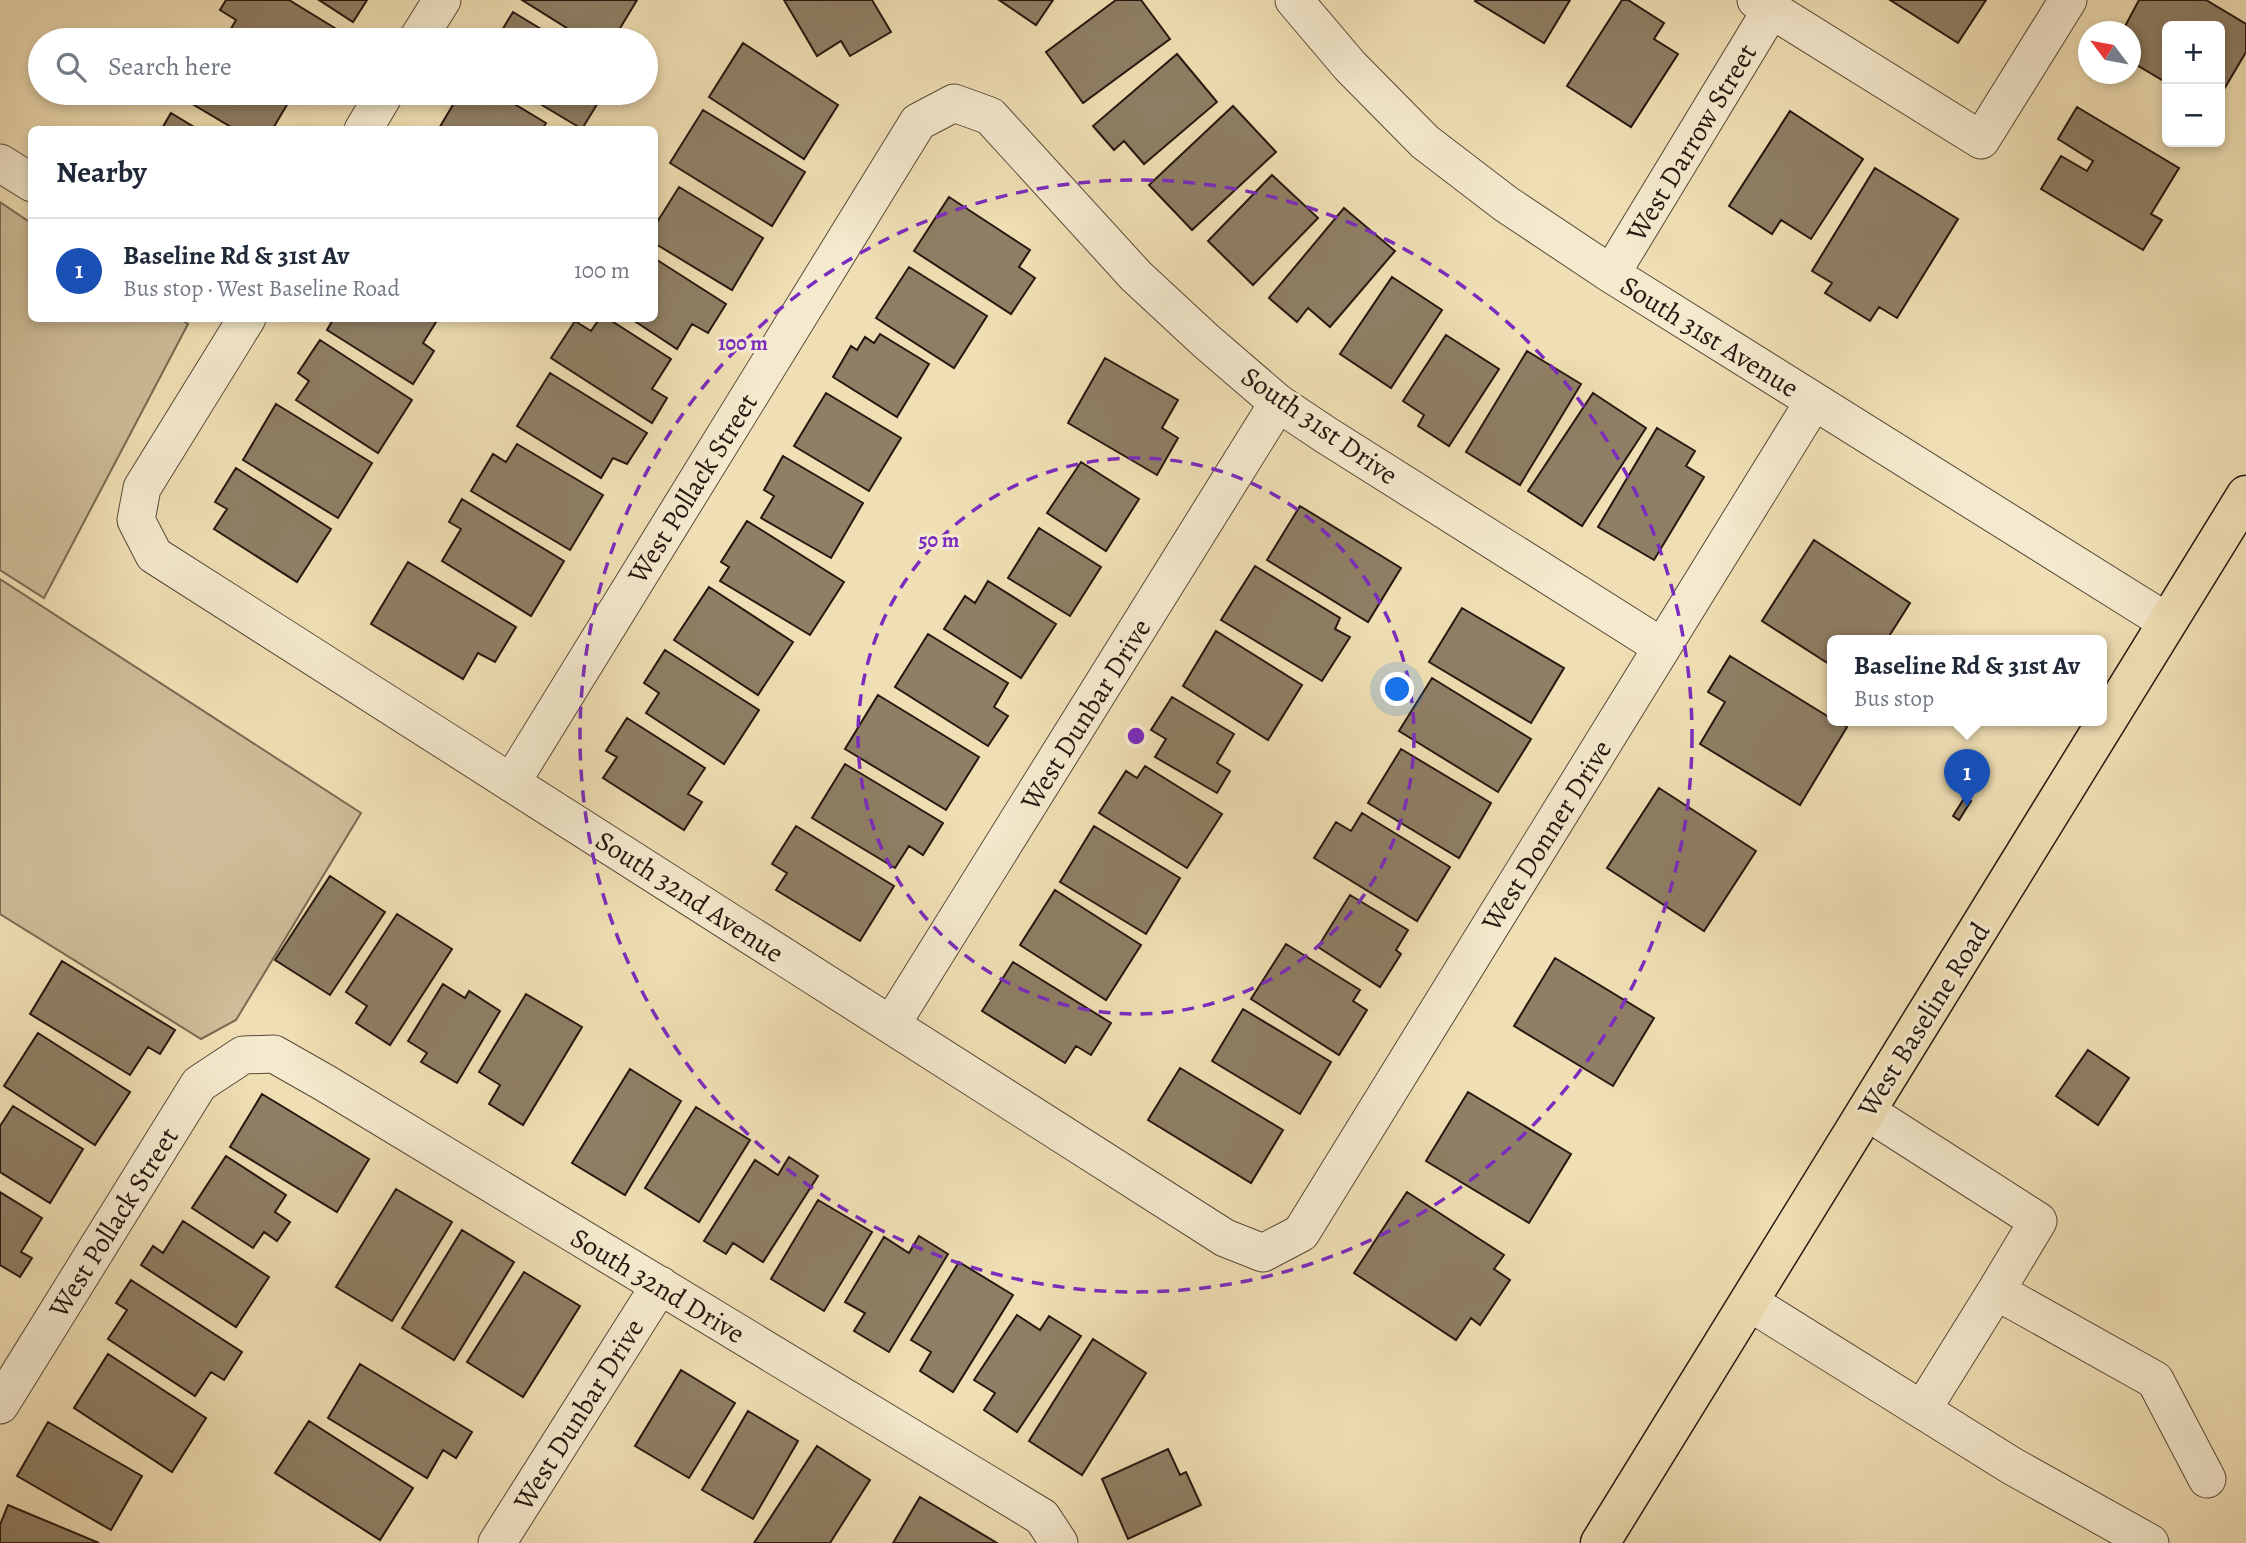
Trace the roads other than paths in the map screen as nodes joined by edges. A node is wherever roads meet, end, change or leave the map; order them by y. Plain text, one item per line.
1 (442, 0) edge
2 (1294, 0) edge
3 (2068, 0) edge
4 (1764, 5) edge
5 (424, 28) edge
6 (954, 103) joint
7 (378, 105) edge
8 (365, 126) edge
9 (0, 163) edge
10 (28, 180) edge
11 (1611, 274) junction
12 (244, 322) edge
13 (1814, 401) junction
14 (1279, 403) junction
15 (2246, 495) edge
16 (2166, 622) junction
17 (1662, 647) junction
18 (2107, 718) edge
19 (2102, 726) edge
20 (511, 783) junction
21 (891, 1025) junction
22 (243, 1055) joint
23 (1866, 1111) junction
24 (1263, 1253) joint
25 (660, 1285) junction
26 (1996, 1291) junction
27 (1749, 1302) junction
28 (0, 1405) edge
29 (1922, 1410) junction
30 (2207, 1479) dead end
31 (497, 1543) edge
32 (1059, 1543) edge
33 (1600, 1543) edge
34 (2150, 1543) edge

1 - 5 street
2 - 11 street, South 31st Avenue
3 - 4 street
4 - 11 street, West Darrow Street
6 - 14 street, South 31st Drive
6 - 20 street, West Pollack Street
7 - 8 street
9 - 10 street
11 - 13 street, South 31st Avenue
12 - 20 street, South 32nd Avenue
13 - 16 street, South 31st Avenue
13 - 17 street, West Donner Drive
14 - 17 street, South 31st Drive
14 - 21 street, West Dunbar Drive
15 - 16 main road, West Baseline Road
16 - 18 main road, West Baseline Road
17 - 24 street, West Donner Drive
19 - 23 main road, West Baseline Road
20 - 21 street, South 32nd Avenue
21 - 24 street, South 32nd Avenue
22 - 25 street, South 32nd Drive
22 - 28 street, West Pollack Street
23 - 26 street
23 - 27 main road, West Baseline Road
25 - 31 street, West Dunbar Drive
25 - 32 street, South 32nd Drive
26 - 29 street
26 - 30 street
27 - 29 street
27 - 33 main road, West Baseline Road
29 - 34 street

